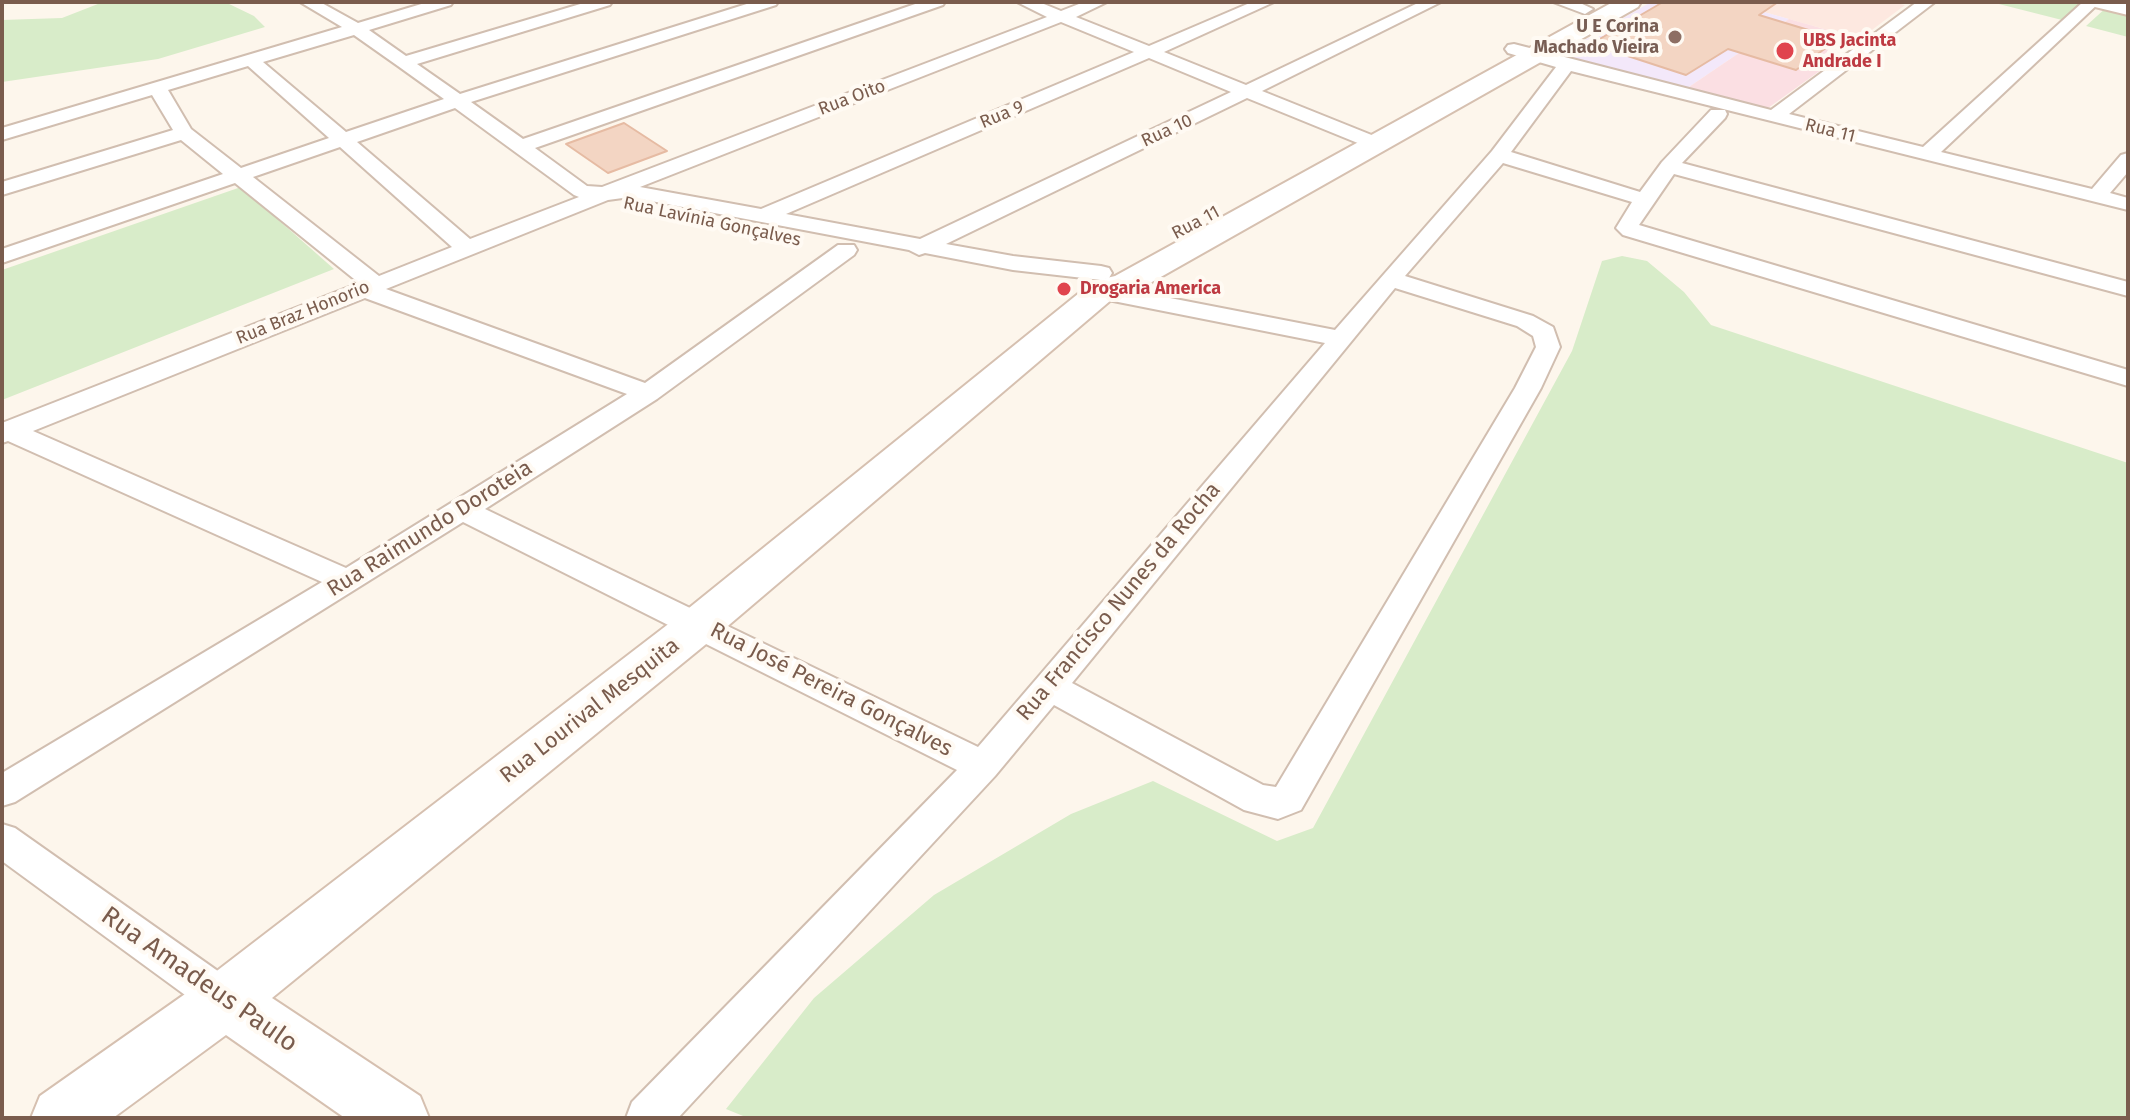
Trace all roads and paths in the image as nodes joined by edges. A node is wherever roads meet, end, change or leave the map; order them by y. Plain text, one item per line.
1 (308, 2) edge
2 (445, 2) edge
3 (604, 2) edge
4 (770, 2) edge
5 (937, 2) edge
6 (1025, 2) edge
7 (1099, 2) edge
8 (1266, 2) edge
9 (1433, 2) edge
10 (1630, 2) edge
11 (1927, 2) edge
12 (2092, 2) edge
13 (2103, 2) edge
14 (1581, 4) edge
15 (2128, 8) edge
16 (1061, 17) junction
17 (354, 27) junction
18 (1148, 52) junction
19 (1523, 52) junction
20 (251, 60) junction
21 (404, 62) junction
22 (1564, 69) junction
23 (157, 88) junction
24 (1248, 92) junction
25 (460, 100) junction
26 (1718, 114) junction
27 (1773, 117) junction
28 (184, 133) junction
29 (2, 134) edge
30 (342, 140) junction
31 (1366, 140) junction
32 (522, 146) junction
33 (1927, 154) junction
34 (1499, 155) junction
35 (2128, 159) edge
36 (1669, 166) junction
37 (238, 176) junction
38 (2, 189) edge
39 (604, 194) junction
40 (2096, 197) junction
41 (1646, 200) junction
42 (2128, 204) edge
43 (2128, 216) edge
44 (761, 217) junction
45 (738, 229) junction
46 (922, 246) junction
47 (467, 248) junction
48 (846, 250) junction
49 (2, 256) edge
50 (901, 259) junction
51 (1389, 279) junction
52 (1110, 284) junction
53 (369, 286) junction
54 (2128, 289) edge
55 (1342, 339) junction
56 (2128, 378) edge
57 (648, 393) junction
58 (4, 432) edge
59 (463, 510) junction
60 (348, 581) junction
61 (700, 624) junction
62 (1048, 686) junction
63 (983, 766) junction
64 (2, 791) edge
65 (2, 840) edge
66 (225, 1000) junction
67 (62, 1118) edge
68 (398, 1118) edge
69 (648, 1118) edge

1 - 17 street
2 - 17 street
3 - 21 street
4 - 25 street
5 - 32 street
6 - 16 street
7 - 16 street, Rua Oito
8 - 18 street, Rua 9
9 - 24 street, Rua 10
10 - 19 main road, Rua 11
11 - 27 street
12 - 33 street
13 - 15 main road
14 - 19 main road, Rua 11
16 - 18 street
16 - 39 street, Rua Oito
17 - 20 street
17 - 21 street
18 - 24 street
18 - 44 street, Rua 9
19 - 22 street, Rua 11
19 - 31 main road, Rua 11
20 - 23 street
20 - 30 street
21 - 25 street
22 - 26 street
22 - 27 street, Rua 11
22 - 34 street, Rua Francisco Nunes da Rocha
23 - 28 street
23 - 29 street
24 - 31 street
24 - 46 street, Rua 10
25 - 30 street
25 - 32 street
26 - 36 street
26 - 43 street
27 - 33 street, Rua 11
28 - 37 street
28 - 38 street
30 - 37 street
30 - 47 street
31 - 52 main road, Rua 11
32 - 39 street
33 - 40 street, Rua 11
34 - 41 street
34 - 51 street, Rua Francisco Nunes da Rocha
35 - 40 street
36 - 41 street
36 - 54 street
37 - 49 street
37 - 53 street
39 - 44 street, Rua Lavínia Gonçalves
39 - 45 street, Rua Lavínia Gonçalves
39 - 47 street, Rua Braz Honorio
40 - 42 street, Rua 11
41 - 56 street
44 - 45 street, Rua 9
44 - 46 street, Rua Lavínia Gonçalves
45 - 48 street, Rua Lavínia Gonçalves
46 - 50 street, Rua 10
46 - 52 street, Rua Lavínia Gonçalves
47 - 53 street, Rua Braz Honorio
48 - 50 street, Rua Lavínia Gonçalves
48 - 57 street, Rua Raimundo Doroteia
50 - 52 street, Rua Lavínia Gonçalves
51 - 55 street, Rua Francisco Nunes da Rocha
51 - 62 street
52 - 55 street, Rua Lavínia Gonçalves
52 - 61 main road, Rua Lourival Mesquita
53 - 57 street
53 - 58 street, Rua Braz Honorio
55 - 62 street, Rua Francisco Nunes da Rocha
57 - 59 street, Rua Raimundo Doroteia
58 - 60 street
59 - 60 street, Rua Raimundo Doroteia
59 - 61 street, Rua José Pereira Gonçalves
60 - 64 street, Rua Raimundo Doroteia
61 - 63 street, Rua José Pereira Gonçalves
61 - 66 main road, Rua Lourival Mesquita
62 - 63 street, Rua Francisco Nunes da Rocha
63 - 69 street, Rua Francisco Nunes da Rocha
65 - 66 street, Rua Amadeus Paulo
66 - 67 main road, Rua Lourival Mesquita
66 - 68 main road, Rua Amadeus Paulo

